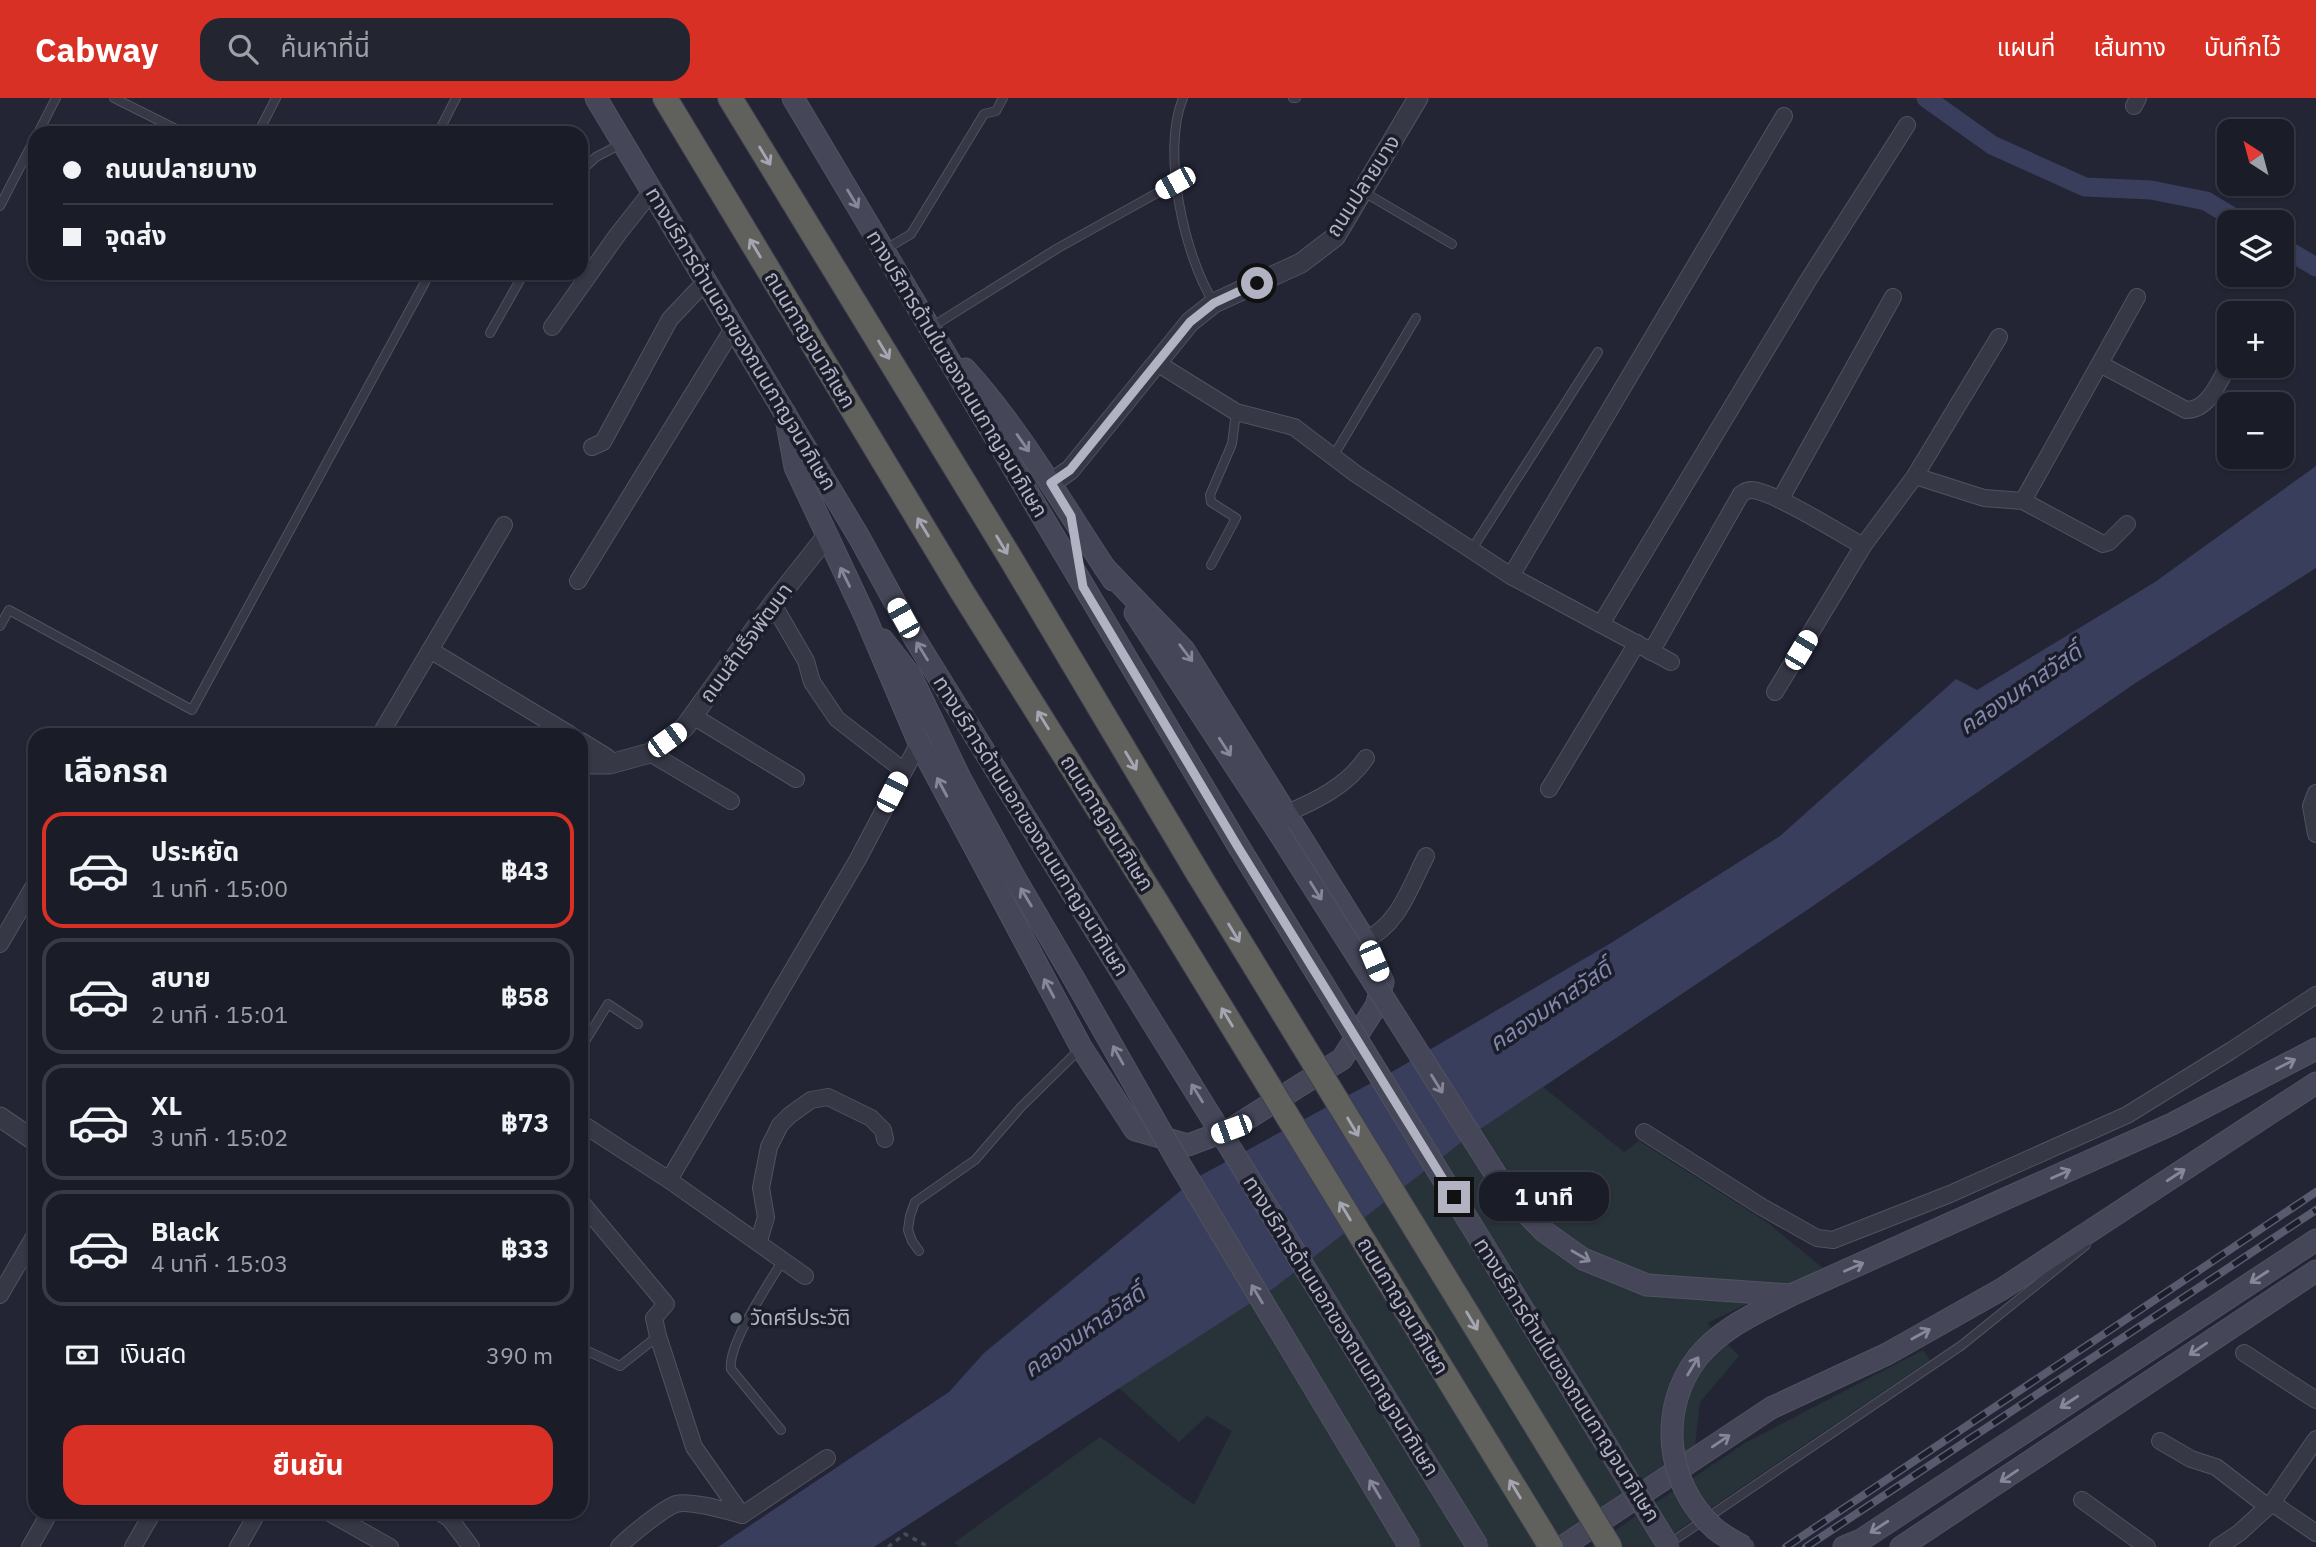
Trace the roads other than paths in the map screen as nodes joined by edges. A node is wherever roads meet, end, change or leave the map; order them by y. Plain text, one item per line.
1 (56, 98) edge
2 (114, 98) edge
3 (276, 98) edge
4 (456, 98) edge
5 (596, 98) edge
6 (665, 98) edge
7 (730, 98) edge
8 (793, 98) edge
9 (1003, 98) edge
10 (1183, 98) edge
11 (1418, 98) edge
12 (1784, 116) dead end
13 (1907, 125) dead end
14 (42, 126) edge
15 (170, 126) edge
16 (262, 126) edge
17 (442, 126) edge
18 (623, 143) junction
19 (28, 151) edge
20 (588, 164) edge
21 (1175, 183) junction
22 (652, 191) junction
23 (1362, 191) junction
24 (0, 205) edge
25 (1452, 244) dead end
26 (884, 251) junction
27 (588, 276) edge
28 (426, 280) edge
29 (520, 280) edge
30 (585, 280) edge
31 (706, 281) junction
32 (1894, 297) dead end
33 (2137, 297) dead end
34 (1214, 303) junction
35 (1416, 318) dead end
36 (552, 327) dead end
37 (733, 327) junction
38 (932, 331) junction
39 (490, 333) dead end
40 (1999, 337) dead end
41 (1598, 352) dead end
42 (1157, 363) junction
43 (2100, 364) junction
44 (2221, 378) edge
45 (1236, 412) junction
46 (785, 413) junction
47 (592, 447) dead end
48 (1334, 455) junction
49 (1915, 476) junction
50 (1051, 483) junction
51 (1780, 500) junction
52 (2023, 502) junction
53 (1071, 516) junction
54 (2127, 524) dead end
55 (504, 525) dead end
56 (826, 537) junction
57 (1863, 546) junction
58 (1472, 550) junction
59 (1211, 565) dead end
60 (1105, 568) junction
61 (1511, 576) junction
62 (578, 581) dead end
63 (1083, 587) junction
64 (773, 604) junction
65 (865, 616) junction
66 (1601, 624) junction
67 (0, 626) edge
68 (1644, 648) junction
69 (430, 650) junction
70 (1671, 662) dead end
71 (1775, 692) dead end
72 (693, 716) junction
73 (384, 728) edge
74 (559, 728) edge
75 (919, 743) junction
76 (588, 745) edge
77 (650, 753) junction
78 (1366, 758) dead end
79 (588, 764) edge
80 (610, 764) junction
81 (903, 770) junction
82 (796, 779) dead end
83 (1549, 789) dead end
84 (2316, 793) edge
85 (731, 802) dead end
86 (1287, 813) junction
87 (2316, 834) edge
88 (1426, 856) dead end
89 (28, 896) edge
90 (1365, 940) junction
91 (0, 944) edge
92 (2316, 995) edge
93 (638, 1024) dead end
94 (588, 1037) edge
95 (1081, 1047) junction
96 (2316, 1049) edge
97 (2316, 1083) edge
98 (0, 1117) edge
99 (588, 1128) edge
100 (1644, 1132) dead end
101 (28, 1136) edge
102 (885, 1139) dead end
103 (669, 1180) junction
104 (2145, 1195) junction
105 (588, 1210) edge
106 (2316, 1240) edge
107 (759, 1241) junction
108 (28, 1248) edge
109 (919, 1251) dead end
110 (783, 1259) junction
111 (2316, 1271) edge
112 (805, 1276) dead end
113 (0, 1295) edge
114 (1791, 1295) junction
115 (657, 1336) junction
116 (588, 1351) edge
117 (2244, 1353) dead end
118 (2316, 1400) edge
119 (781, 1430) dead end
120 (2316, 1439) edge
121 (2160, 1441) dead end
122 (827, 1458) dead end
123 (2082, 1500) dead end
124 (2270, 1505) junction
125 (741, 1515) junction
126 (46, 1519) edge
127 (148, 1519) edge
128 (254, 1519) edge
129 (340, 1519) edge
130 (451, 1519) edge
131 (2316, 1533) edge
132 (30, 1547) edge
133 (133, 1547) edge
134 (238, 1547) edge
135 (390, 1547) edge
136 (471, 1547) edge
137 (619, 1547) edge
138 (1410, 1547) edge
139 (1478, 1547) edge
140 (1551, 1547) edge
141 (1562, 1547) edge
142 (1609, 1547) edge
143 (1667, 1547) edge
144 (1744, 1547) edge
145 (1844, 1547) edge
146 (1901, 1547) edge
147 (2147, 1547) edge
148 (2218, 1547) edge

1 - 14 lane
2 - 15 lane
3 - 16 lane
4 - 17 lane
5 - 18 main road, ทางบริการด้านนอกของถนนกาญจนาภิเษก
140 -> 6 highway, ถนนกาญจนาภิเษก, bridge
7 -> 142 highway, bridge
8 -> 26 main road, ทางบริการด้านในของถนนกาญจนาภิเษก
9 - 26 lane
10 - 21 lane
11 - 23 street, ถนนปลายบาง
12 - 61 street
13 - 66 street
18 - 20 lane
18 - 22 main road, ทางบริการด้านนอกของถนนกาญจนาภิเษก
19 - 24 lane
21 - 34 lane
21 - 38 lane
22 - 27 street
22 - 31 main road, ทางบริการด้านนอกของถนนกาญจนาภิเษก
23 - 25 lane
23 - 34 street, ถนนปลายบาง
26 - 38 main road, ทางบริการด้านในของถนนกาญจนาภิเษก
28 - 67 lane
29 - 39 lane
30 - 36 street
31 - 37 main road, ทางบริการด้านนอกของถนนกาญจนาภิเษก
31 - 47 street
32 - 51 street
33 - 43 street
34 - 42 street, ถนนปลายบาง
35 - 48 lane
37 - 46 main road, ทางบริการด้านนอกของถนนกาญจนาภิเษก
37 - 62 street
38 -> 50 main road
38 - 63 main road, ทางบริการด้านในของถนนกาญจนาภิเษก
40 - 49 street
41 - 58 lane
42 - 45 street
42 - 50 street, ถนนปลายบาง
43 - 44 street
43 - 52 street
45 - 48 street
45 - 59 lane
46 - 56 main road
139 -> 46 main road, ทางบริการด้านนอกของถนนกาญจนาภิเษก, bridge
48 - 58 street
49 - 52 street
49 - 57 street
50 - 53 main road
51 - 57 street
51 - 68 street
52 - 54 street
53 - 60 main road
53 - 63 main road
55 - 69 street
56 - 64 street, ถนนสำเร็จพัฒนา
65 -> 56 main road
57 - 71 street
58 - 61 street
60 -> 86 main road
60 -> 114 main road, bridge
61 - 66 street
63 - 143 main road, ทางบริการด้านในของถนนกาญจนาภิเษก, bridge
64 - 72 street, ถนนสำเร็จพัฒนา
64 - 81 street
65 - 75 main road
138 -> 65 main road, bridge
66 - 68 street
68 - 70 street
68 - 83 street
69 - 73 street
69 - 74 street
72 - 77 street, ถนนสำเร็จพัฒนา
72 - 82 street
75 - 81 street
95 -> 75 main road
76 - 80 street
77 - 80 street, ถนนสำเร็จพัฒนา
77 - 85 street
78 - 86 street
79 - 80 street, ถนนสำเร็จพัฒนา
81 - 103 street
84 - 87 street
86 - 90 main road
88 - 90 street
89 - 91 street
90 - 95 main road
92 - 100 street
93 - 94 lane
95 - 109 lane
114 -> 96 main road
104 -> 97 main road
98 - 101 street
99 - 103 street
102 - 107 street
103 - 107 street
141 -> 104 main road
104 - 143 lane
105 - 115 street
106 -> 145 main road
107 - 110 street
108 - 113 street
110 - 112 street
110 - 119 lane
111 -> 146 main road
144 -> 114 main road, bridge
115 - 116 lane
115 - 125 street
117 - 118 street
120 - 124 street
121 - 124 street
122 - 125 street
123 - 147 street
124 - 131 street
124 - 148 street
125 - 137 street
126 - 132 street
127 - 133 street
128 - 134 street
129 - 135 street
130 - 136 street

